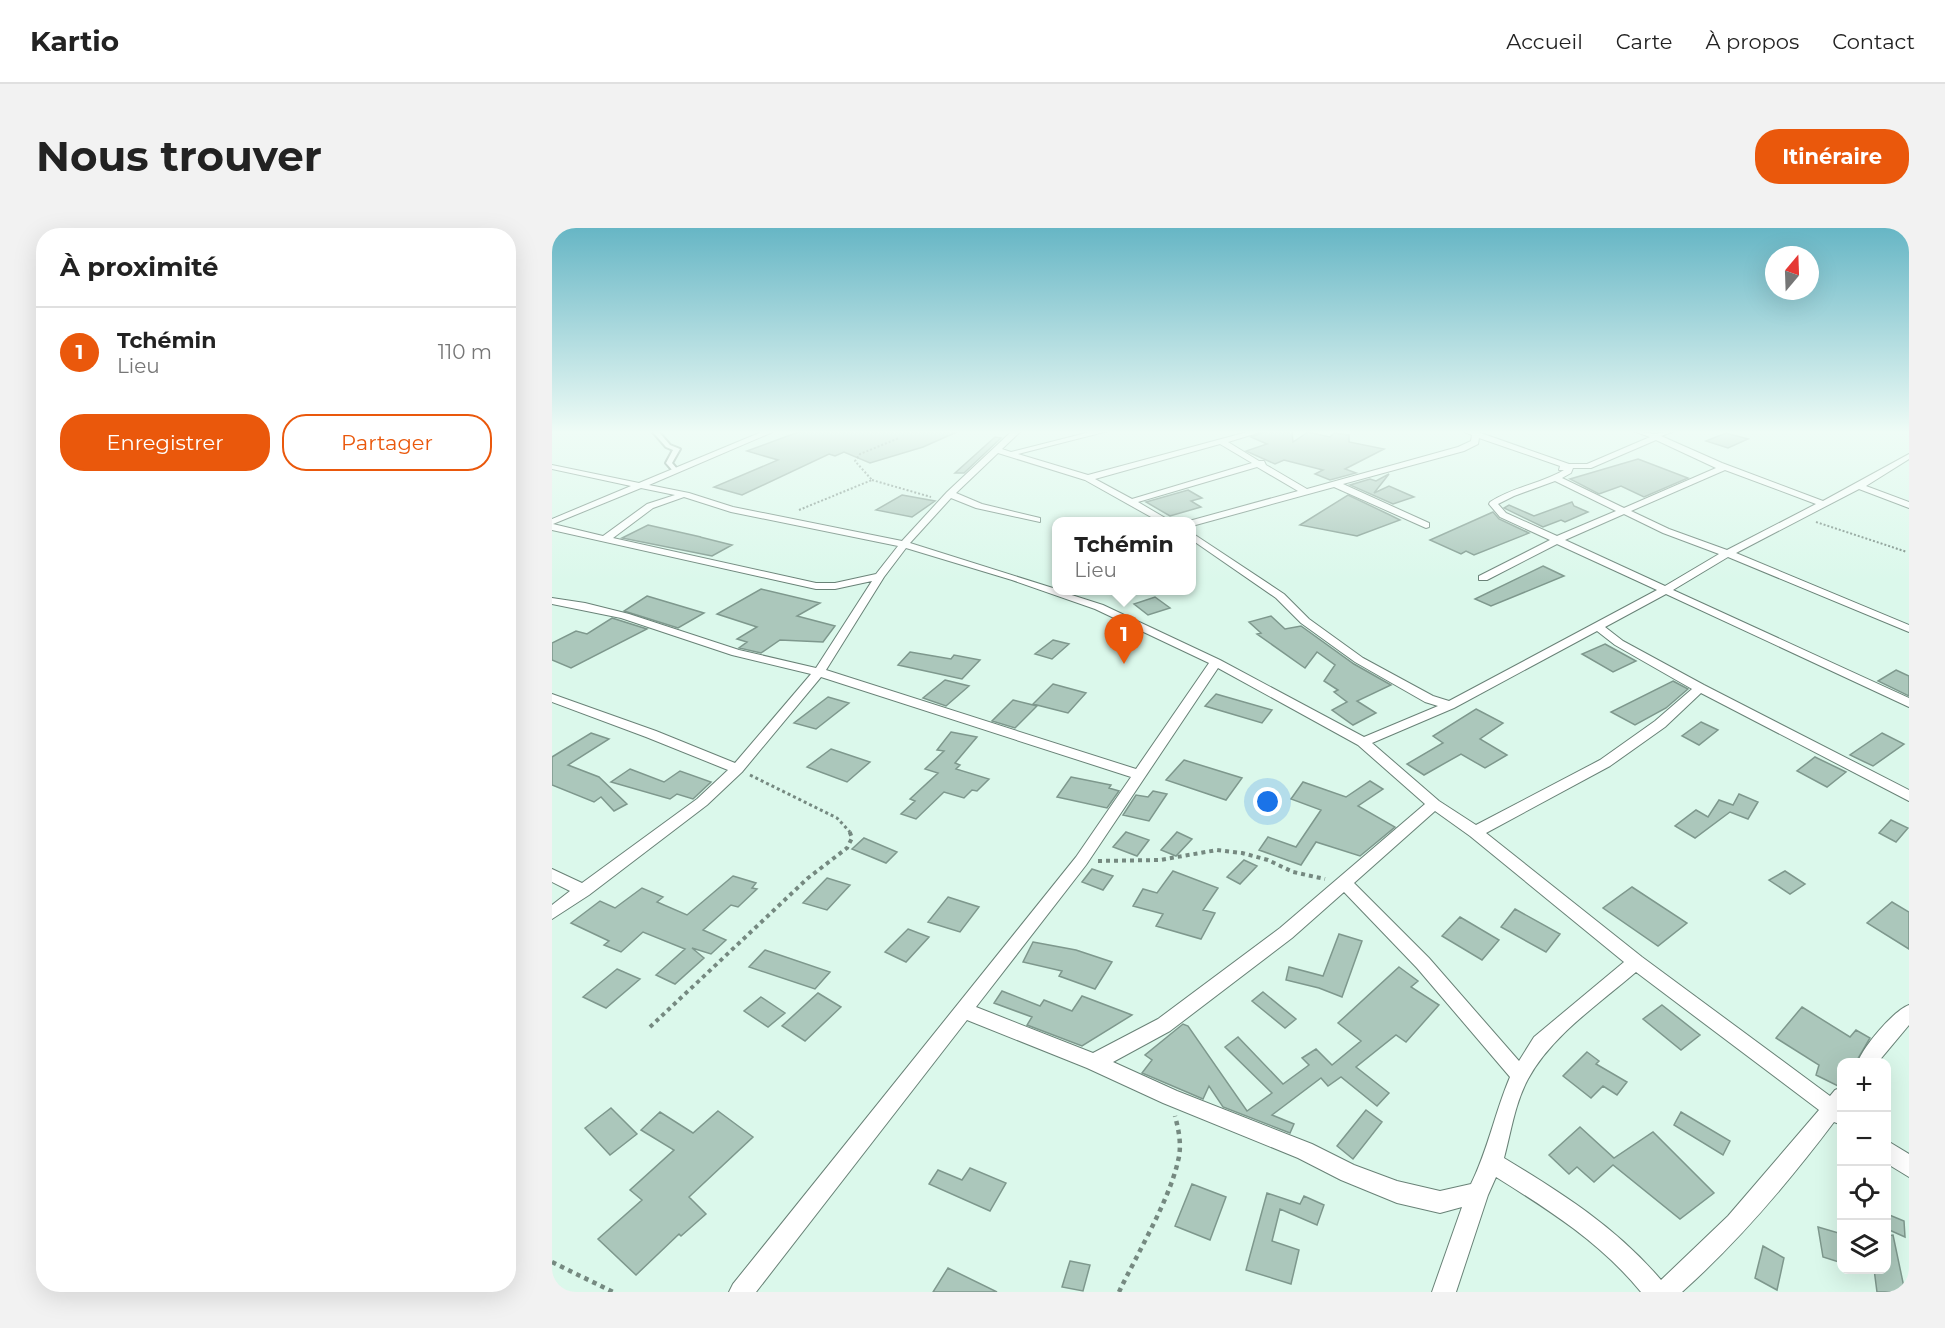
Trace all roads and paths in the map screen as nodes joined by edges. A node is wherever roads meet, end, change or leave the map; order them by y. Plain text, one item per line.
1 (615, 481) edge
2 (651, 481) edge
3 (870, 481) edge
4 (874, 481) edge
5 (964, 481) edge
6 (1093, 481) edge
7 (1201, 481) edge
8 (1283, 481) edge
9 (1344, 481) edge
10 (1531, 481) edge
11 (1548, 481) edge
12 (1560, 481) edge
13 (1696, 481) edge
14 (1761, 481) edge
15 (1868, 481) edge
16 (1527, 482) dead end
17 (1335, 484) junction
18 (639, 486) junction
19 (1859, 486) junction
20 (1305, 492) junction
21 (686, 495) junction
22 (947, 497) junction
23 (1133, 501) junction
24 (1823, 504) junction
25 (1909, 505) edge
26 (1624, 512) junction
27 (1800, 516) junction
28 (1160, 517) edge
29 (778, 519) junction
30 (1037, 520) dead end
31 (552, 522) edge
32 (1196, 522) edge
33 (1426, 525) dead end
34 (552, 527) edge
35 (605, 539) junction
36 (1196, 539) edge
37 (1558, 539) junction
38 (904, 544) junction
39 (1907, 552) dead end
40 (1726, 554) junction
41 (880, 576) junction
42 (1483, 578) dead end
43 (1052, 591) edge
44 (1664, 591) junction
45 (1065, 595) edge
46 (552, 601) edge
47 (1597, 626) junction
48 (1909, 629) edge
49 (1216, 662) junction
50 (819, 672) junction
51 (1700, 688) junction
52 (552, 698) edge
53 (1909, 704) edge
54 (1450, 705) junction
55 (1363, 742) junction
56 (738, 769) junction
57 (1139, 775) junction
58 (1909, 796) edge
59 (1434, 804) junction
60 (1475, 832) junction
61 (1081, 861) junction
62 (552, 875) edge
63 (1345, 883) junction
64 (583, 891) junction
65 (552, 913) edge
66 (1636, 962) junction
67 (965, 1011) junction
68 (1909, 1013) edge
69 (650, 1027) dead end
70 (1870, 1058) edge
71 (1094, 1062) junction
72 (1520, 1075) junction
73 (1170, 1097) junction
74 (1837, 1106) edge
75 (1837, 1108) edge
76 (1891, 1153) edge
77 (1492, 1163) junction
78 (1909, 1167) edge
79 (1478, 1193) junction
80 (552, 1262) edge
81 (614, 1292) edge
82 (741, 1292) edge
83 (1119, 1292) edge
84 (1444, 1292) edge
85 (1656, 1292) edge
86 (1665, 1292) edge

1 - 18 street
2 - 18 street
3 - 29 path
4 - 22 path
5 - 22 street
6 - 23 street
7 - 23 street
8 - 20 street
9 - 17 street
10 - 16 street
11 - 37 street
12 - 26 street
13 - 26 street
14 - 24 street
15 - 19 street
17 - 20 street
17 - 33 street
18 - 21 street
18 - 31 street
19 - 24 street
19 - 25 street
20 - 32 street
21 - 29 street
21 - 35 street
22 - 30 street
22 - 38 street
23 - 28 street
24 - 27 street
26 - 37 street
26 - 40 street
27 - 39 path
27 - 40 street
29 - 38 street
34 - 35 street
35 - 41 street
36 - 54 street
37 - 42 street
37 - 44 street
38 - 41 street
38 - 43 street
40 - 44 street
40 - 48 street
41 - 50 street
44 - 47 street
44 - 53 street
45 - 49 street
46 - 50 street
47 - 51 street
47 - 54 street
49 - 55 street
49 - 57 street
50 - 56 street
50 - 57 street
51 - 58 street
51 - 60 street
52 - 56 street
54 - 55 street
55 - 59 street
56 - 64 street
56 - 69 path
57 - 61 street
59 - 60 street
59 - 63 street
60 - 66 street
61 - 63 path
61 - 67 street
62 - 64 street
63 - 71 street
63 - 72 street
64 - 65 street
66 - 72 street
66 - 74 street
67 - 71 street
67 - 82 street
68 - 70 street
71 - 73 street
72 - 77 street
73 - 79 street
73 - 83 path
75 - 86 street
76 - 78 street
77 - 79 street
77 - 85 street
79 - 84 street
80 - 81 path

